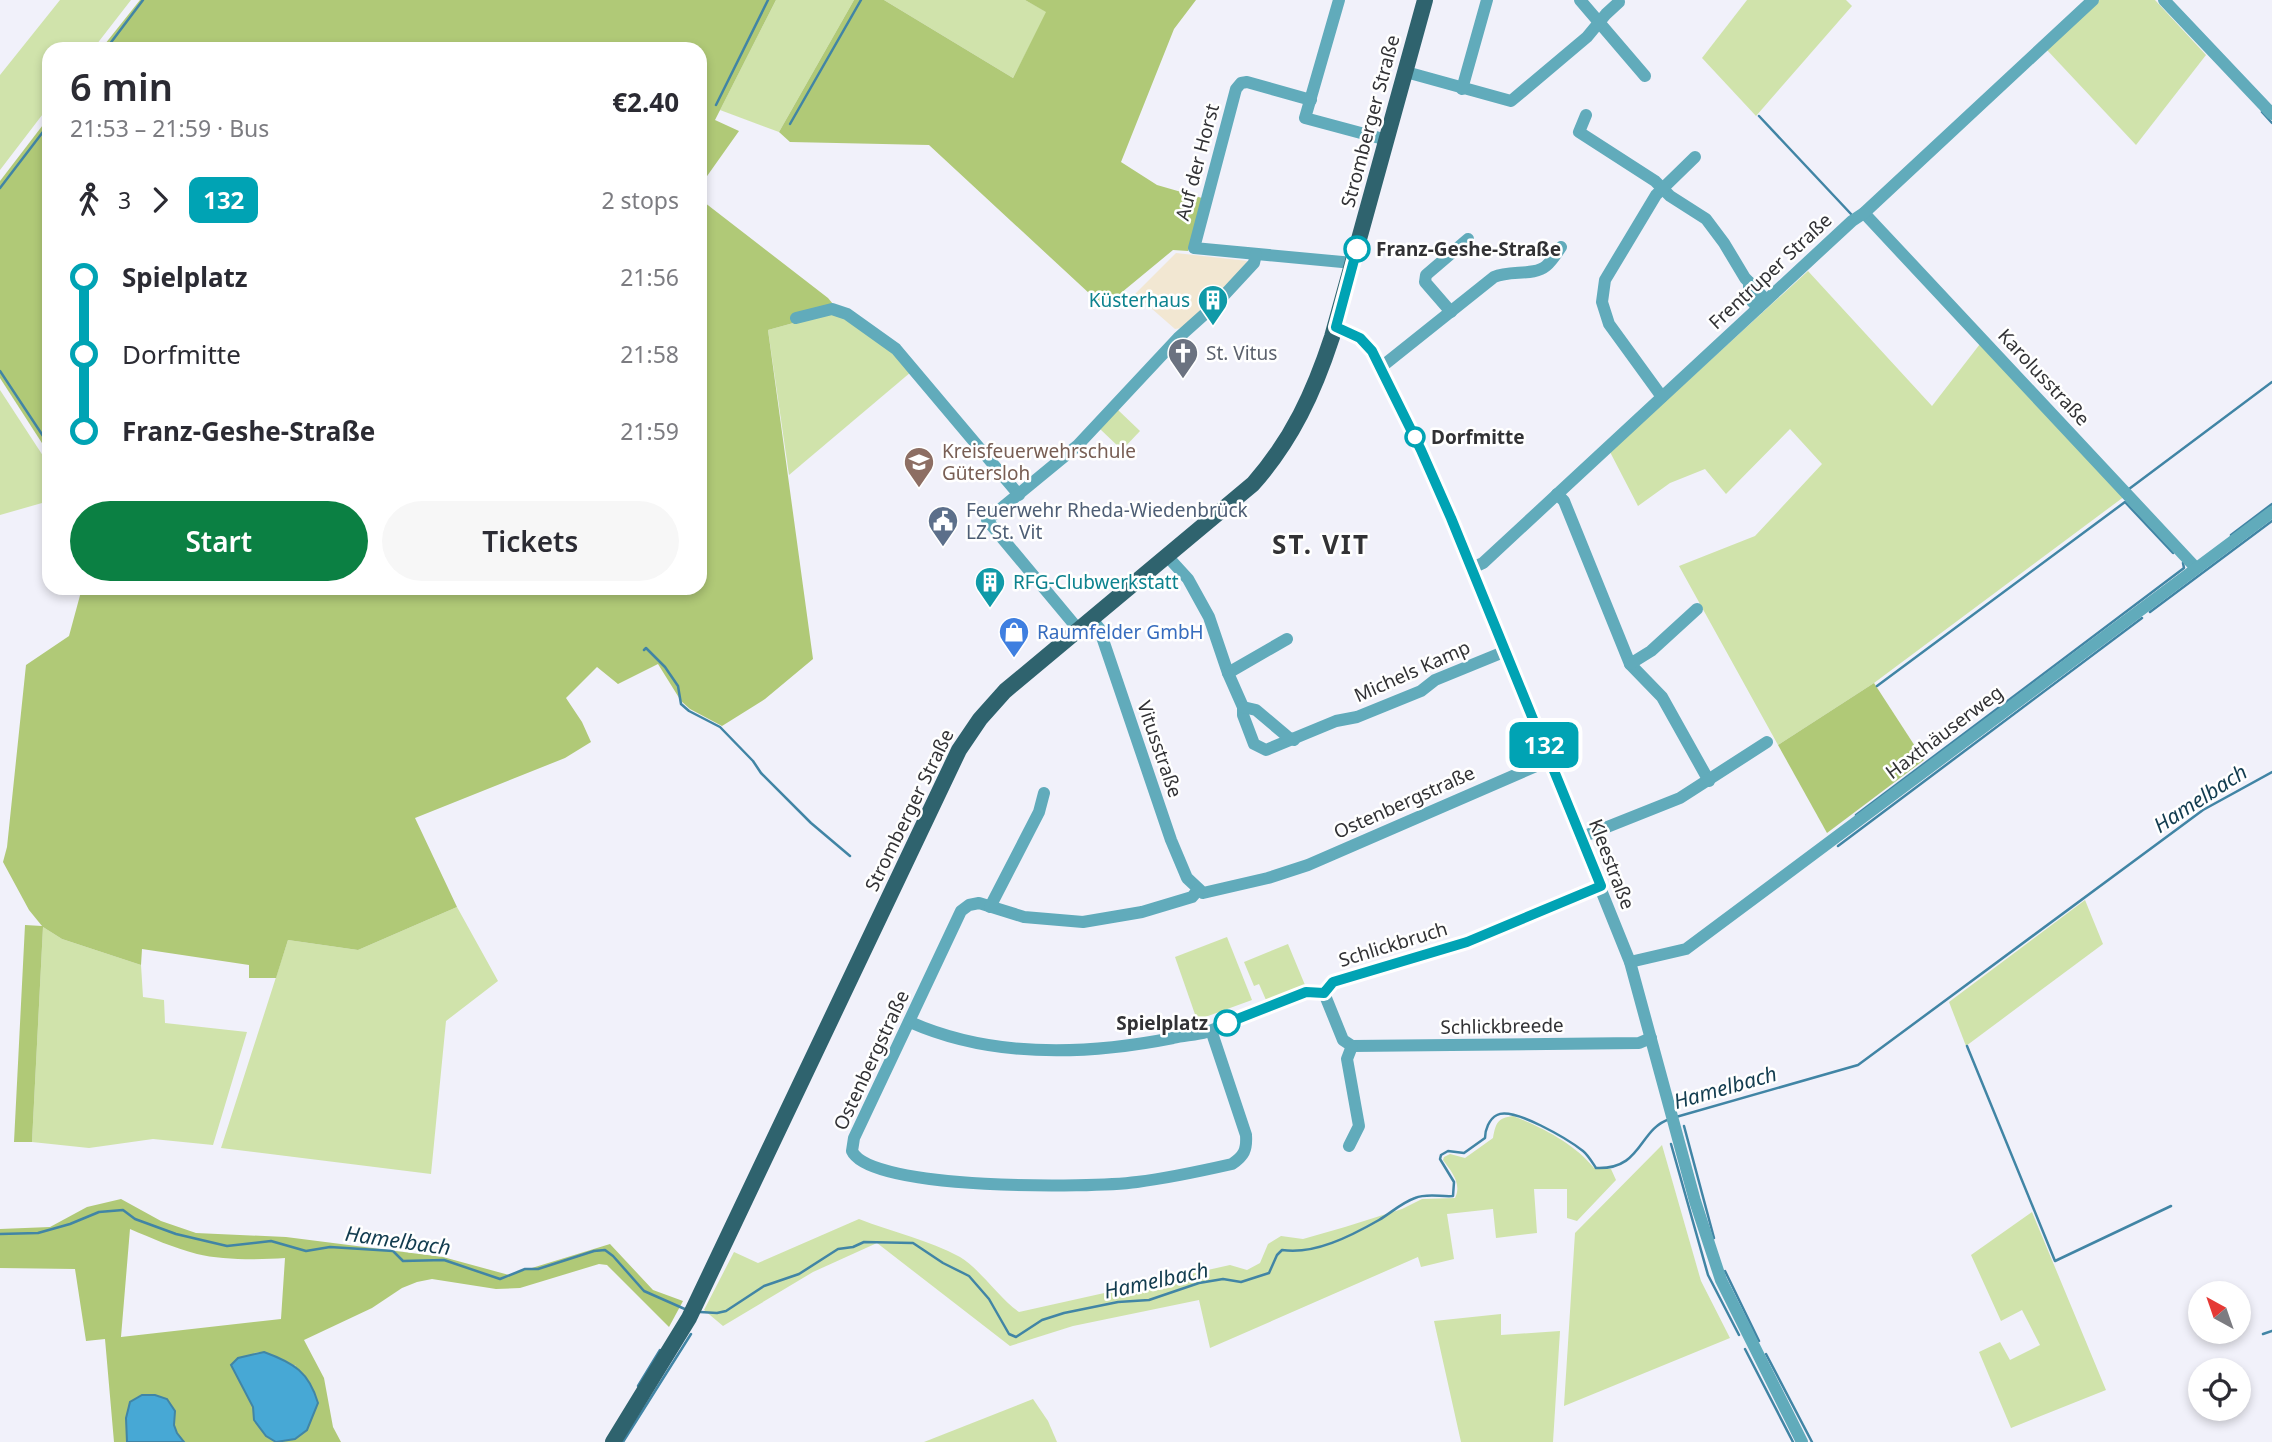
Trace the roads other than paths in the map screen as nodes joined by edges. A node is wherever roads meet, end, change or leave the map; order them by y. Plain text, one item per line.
1 (1339, 0) edge
2 (1425, 0) edge
3 (1487, 0) edge
4 (1580, 0) edge
5 (2093, 0) edge
6 (2164, 0) edge
7 (1619, 2) dead end
8 (1600, 23) junction
9 (1406, 72) junction
10 (1645, 76) dead end
11 (1462, 89) junction
12 (1311, 100) junction
13 (2272, 114) edge
14 (1586, 115) dead end
15 (1387, 140) junction
16 (1695, 157) dead end
17 (1662, 189) junction
18 (1864, 213) junction
19 (1468, 239) dead end
20 (1562, 247) dead end
21 (1256, 254) junction
22 (1353, 263) junction
23 (1762, 304) junction
24 (1451, 312) junction
25 (796, 318) dead end
26 (1336, 327) junction
27 (1380, 368) junction
28 (1662, 397) junction
29 (1557, 494) junction
30 (1019, 495) junction
31 (2272, 512) edge
32 (1167, 555) junction
33 (1472, 568) junction
34 (2196, 568) junction
35 (1697, 609) dead end
36 (1085, 624) junction
37 (1287, 639) dead end
38 (1506, 650) junction
39 (1630, 664) junction
40 (1228, 673) junction
41 (1243, 706) junction
42 (1294, 740) junction
43 (1767, 742) dead end
44 (1550, 760) junction
45 (1709, 781) junction
46 (1045, 793) dead end
47 (1582, 837) junction
48 (1601, 886) junction
49 (1198, 890) junction
50 (990, 907) junction
51 (1630, 961) junction
52 (1324, 993) junction
53 (909, 1022) junction
54 (1212, 1033) junction
55 (1651, 1038) junction
56 (1352, 1046) junction
57 (1349, 1146) dead end
58 (613, 1442) edge
59 (1802, 1442) edge

1 - 12 street
2 - 9 main road, Stromberger Straße
3 - 11 street
4 - 8 street
5 - 18 street, Frentruper Straße
6 - 13 street
7 - 8 street
8 - 10 street
8 - 11 street
9 - 11 street
9 - 15 main road, Stromberger Straße
12 - 15 street
12 - 21 street, Auf der Horst
14 - 17 street
15 - 22 main road, Stromberger Straße
16 - 17 street
17 - 23 street
17 - 28 street
18 - 23 street, Frentruper Straße
18 - 34 street, Karolusstraße
19 - 24 street
20 - 24 street
21 - 22 street, Auf der Horst
21 - 30 street
22 - 26 main road, Stromberger Straße
23 - 28 street, Frentruper Straße
24 - 27 street
25 - 30 street
26 - 27 street, Kleestraße
26 - 32 main road, Stromberger Straße
27 - 33 street, Kleestraße
28 - 29 street, Frentruper Straße
29 - 33 street, Frentruper Straße
29 - 39 street
30 - 36 street, Vitusstraße
31 - 34 street, Haxthäuserweg
32 - 36 main road, Stromberger Straße
32 - 40 street, Michels Kamp
33 - 38 street, Kleestraße
34 - 51 street, Haxthäuserweg
35 - 39 street
36 - 49 street, Vitusstraße
36 - 58 main road, Stromberger Straße
37 - 40 street
38 - 42 street, Michels Kamp
38 - 44 street, Kleestraße
39 - 45 street
40 - 41 street, Michels Kamp
41 - 42 street
41 - 42 street, Michels Kamp
43 - 45 street
44 - 47 street, Kleestraße
44 - 49 street, Ostenbergstraße
45 - 47 street
46 - 50 street
47 - 48 street, Kleestraße
48 - 51 street, Kleestraße
48 - 52 street, Schlickbruch
49 - 50 street, Ostenbergstraße
50 - 53 street, Ostenbergstraße
51 - 55 street, Kleestraße
52 - 54 street, Schlickbruch
52 - 56 street
53 - 54 street, Schlickbruch
53 - 54 street, Ostenbergstraße
55 - 56 street, Schlickbreede
55 - 59 street, Kleestraße
56 - 57 street

